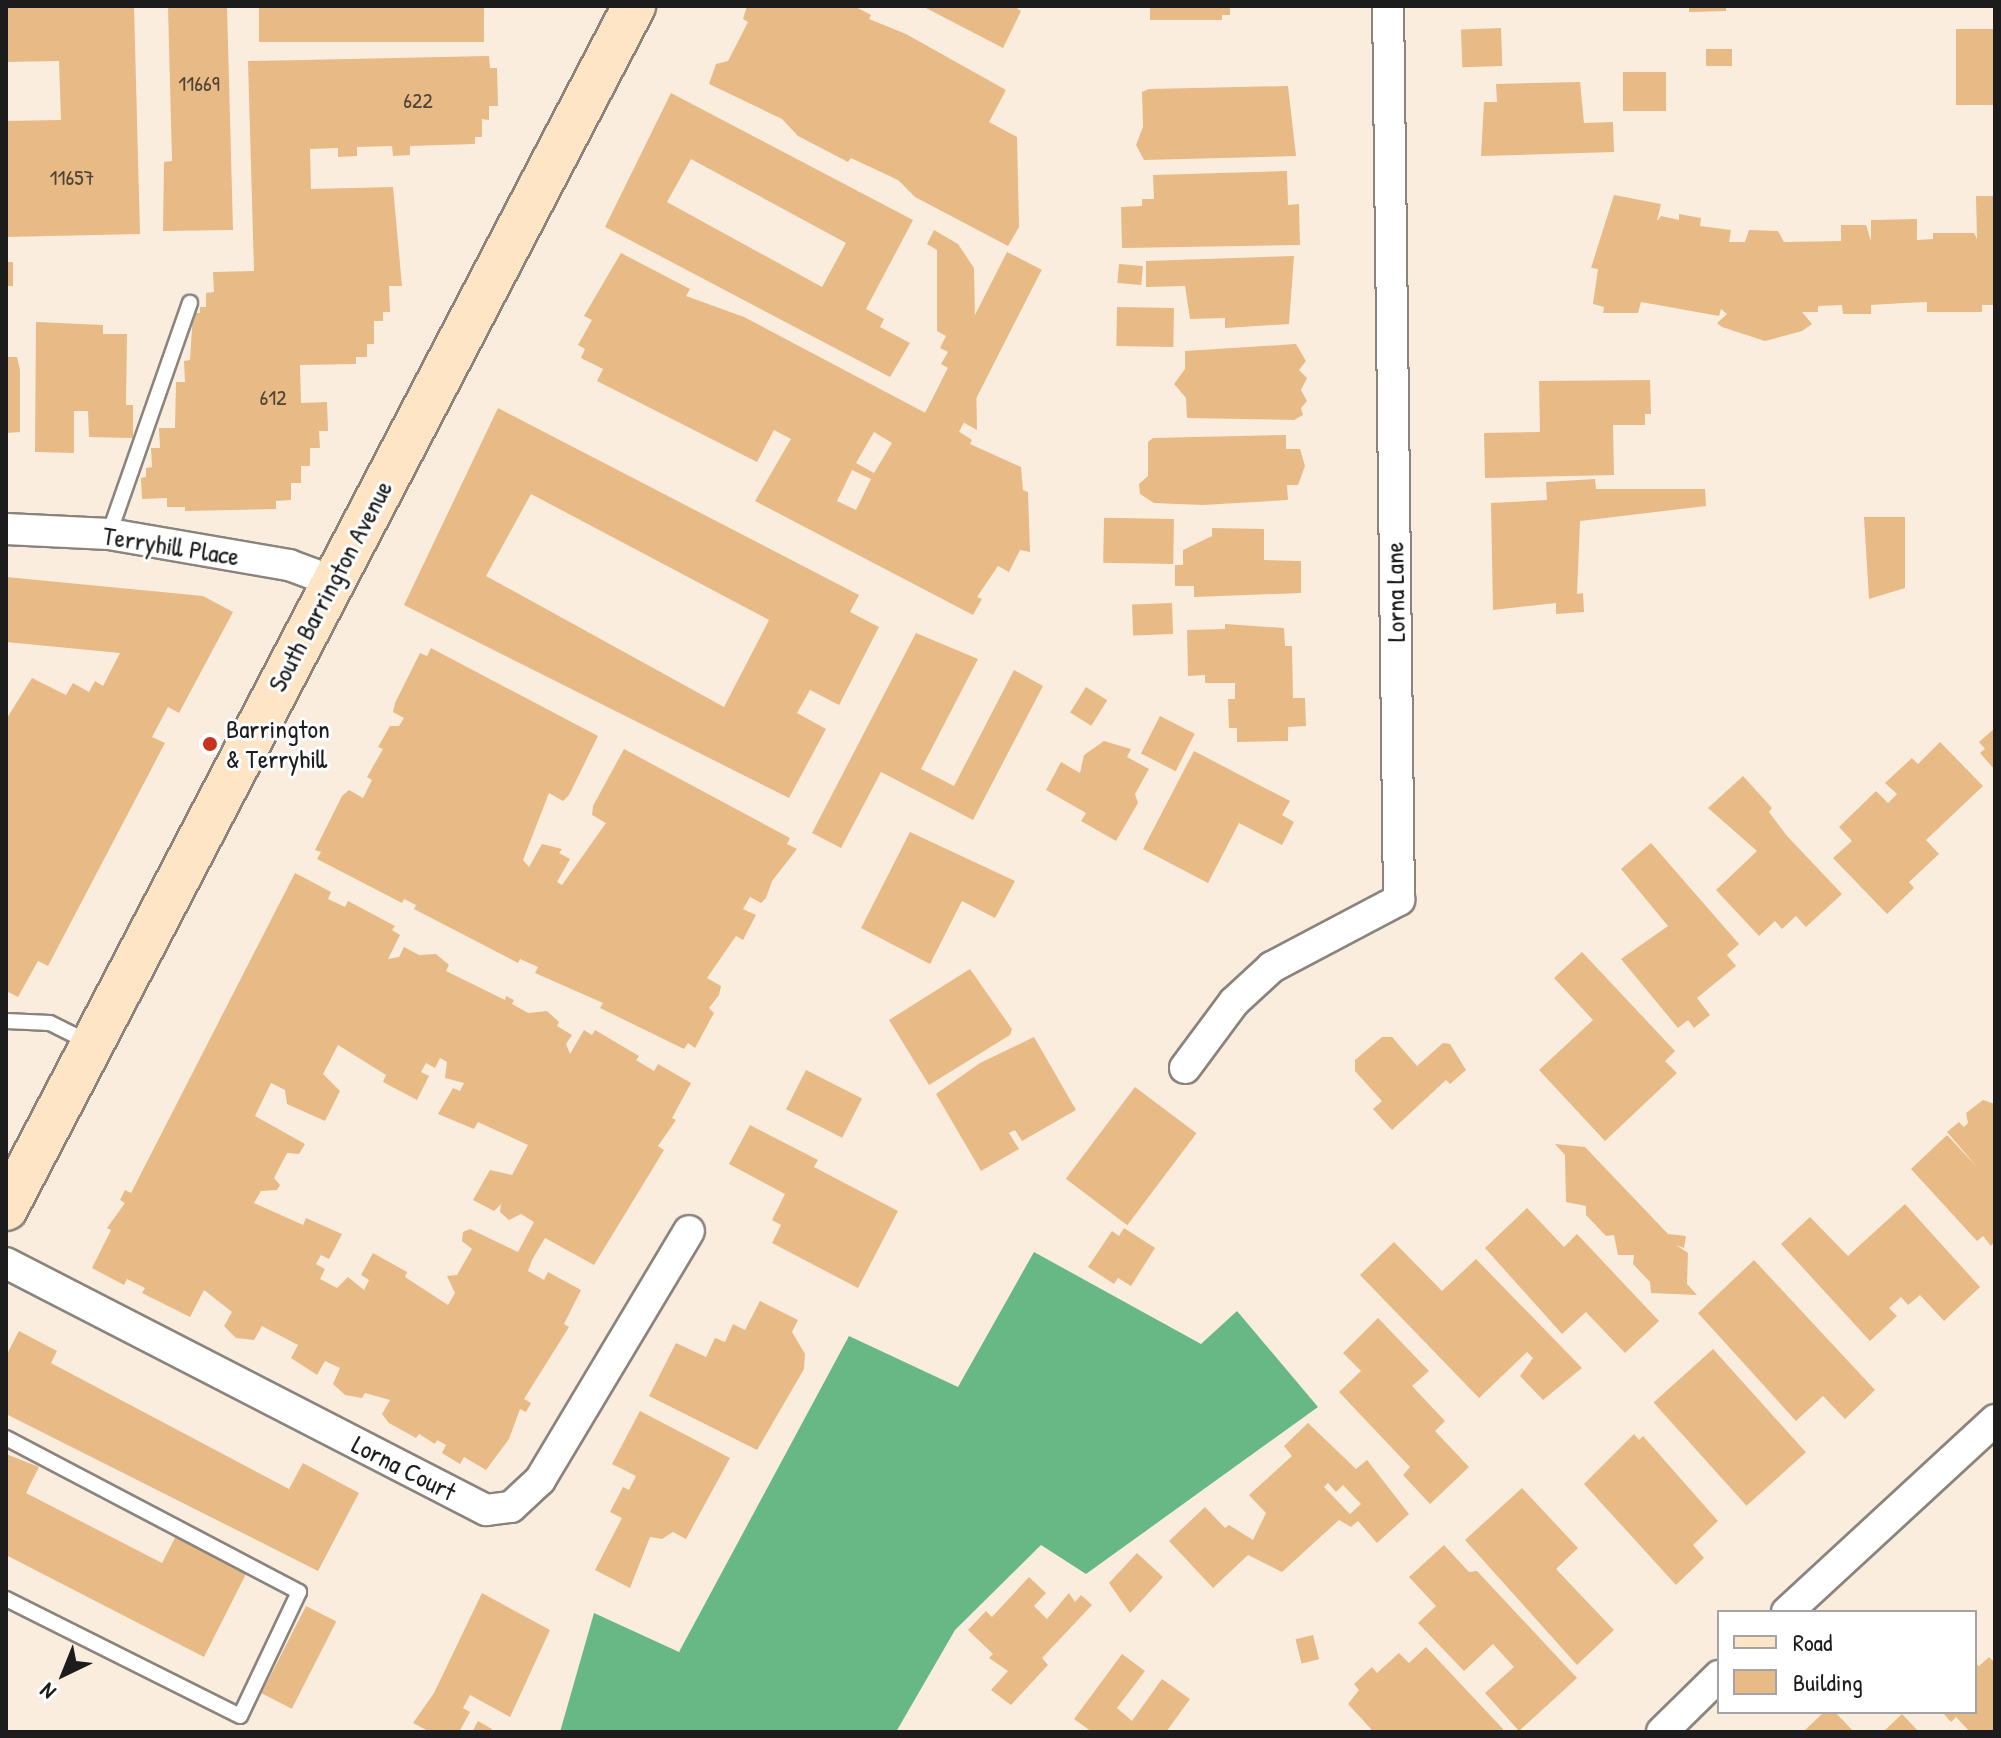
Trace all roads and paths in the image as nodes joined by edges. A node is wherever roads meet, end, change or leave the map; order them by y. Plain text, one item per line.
1 (634, 6) edge
2 (1388, 6) edge
3 (190, 303) dead end
4 (6, 529) edge
5 (109, 534) junction
6 (332, 581) junction
7 (6, 1021) edge
8 (92, 1044) junction
9 (1185, 1068) dead end
10 (6, 1209) edge
11 (689, 1231) dead end
12 (6, 1263) edge
13 (1995, 1420) edge
14 (6, 1438) edge
15 (6, 1599) edge
16 (1789, 1610) edge
17 (1717, 1678) edge
18 (1662, 1732) edge

1 - 6 street, South Barrington Avenue
2 - 9 street, Lorna Lane
3 - 5 lane
4 - 5 street, Terryhill Place
5 - 6 street, Terryhill Place
6 - 8 street, South Barrington Avenue
7 - 8 lane
8 - 10 street, South Barrington Avenue
11 - 12 street, Lorna Court
13 - 16 street
14 - 15 lane
17 - 18 street

